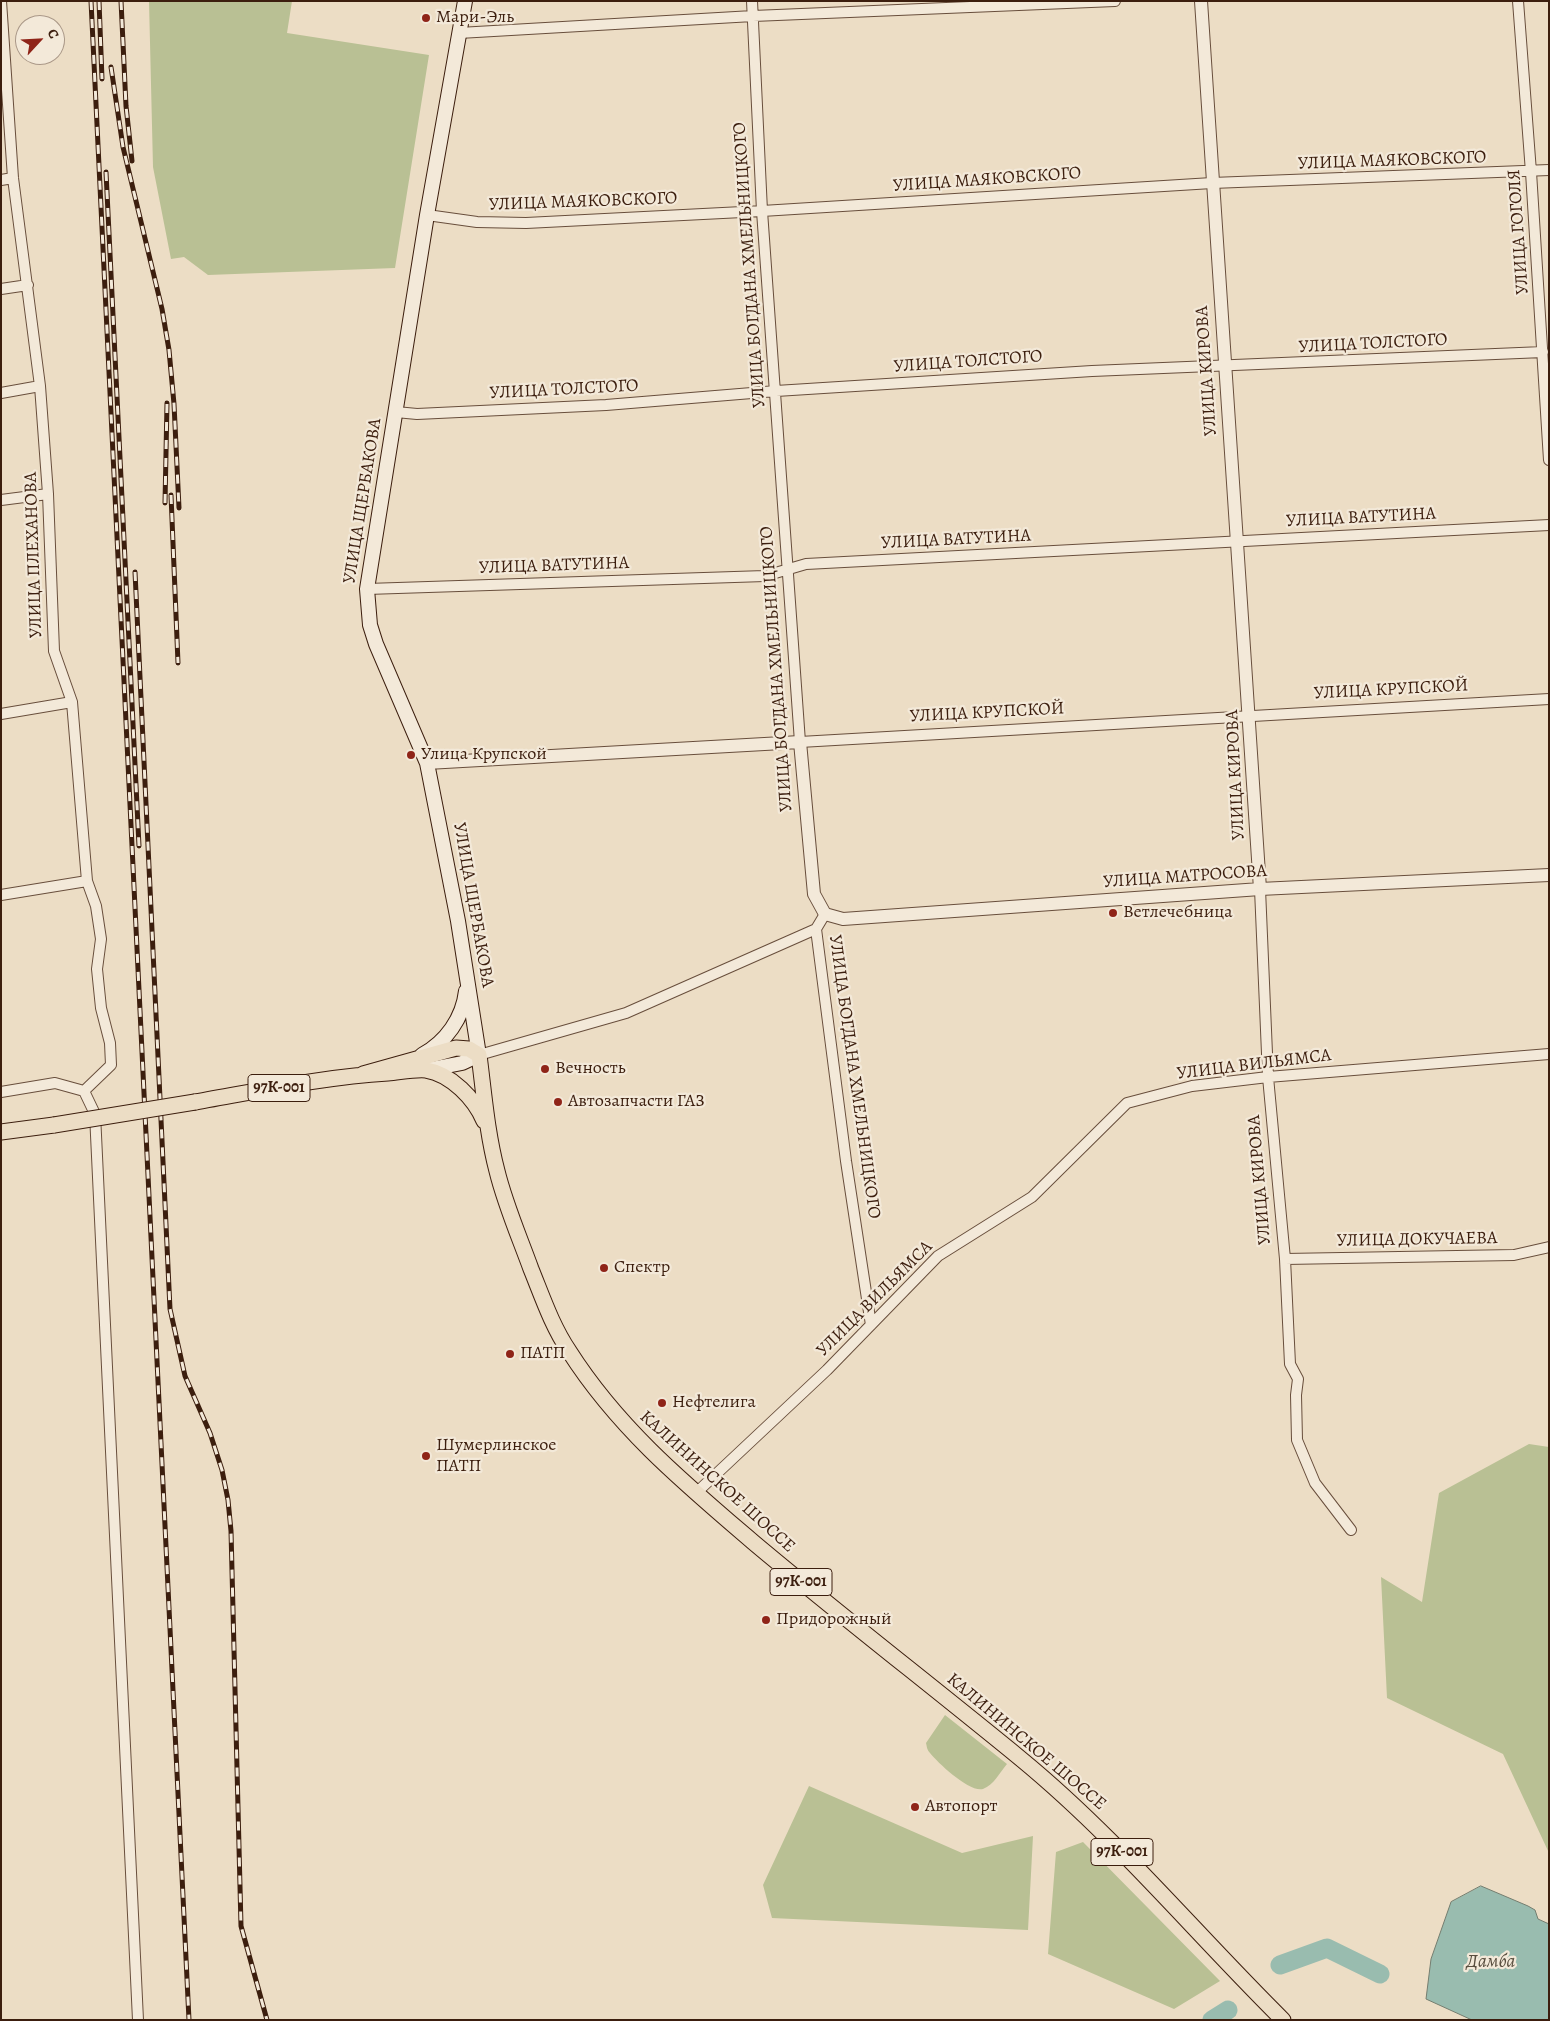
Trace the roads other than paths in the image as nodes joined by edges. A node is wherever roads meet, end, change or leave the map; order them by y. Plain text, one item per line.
1 (2, 1) edge
2 (465, 1) edge
3 (752, 1) edge
4 (1115, 1) edge
5 (1200, 1) edge
6 (1518, 1) edge
7 (753, 16) junction
8 (459, 33) junction
9 (4, 76) edge
10 (1549, 170) edge
11 (1532, 172) junction
12 (13, 178) junction
13 (1, 180) edge
14 (1212, 184) junction
15 (762, 211) junction
16 (427, 215) junction
17 (28, 285) junction
18 (1, 289) edge
19 (1545, 345) edge
20 (1224, 366) junction
21 (40, 386) junction
22 (776, 391) junction
23 (1, 392) edge
24 (396, 412) junction
25 (1549, 460) edge
26 (48, 494) junction
27 (1, 500) edge
28 (1549, 525) edge
29 (1237, 540) junction
30 (786, 570) junction
31 (367, 589) junction
32 (1549, 698) edge
33 (72, 702) junction
34 (1, 714) edge
35 (1250, 715) junction
36 (800, 742) junction
37 (427, 763) junction
38 (1549, 875) edge
39 (87, 881) junction
40 (1260, 889) junction
41 (1, 895) edge
42 (825, 914) junction
43 (816, 928) junction
44 (467, 978) junction
45 (1549, 1054) edge
46 (480, 1055) junction
47 (423, 1064) junction
48 (1268, 1077) junction
49 (84, 1091) junction
50 (1, 1092) edge
51 (1, 1132) edge
52 (489, 1134) junction
53 (1549, 1247) edge
54 (1285, 1259) junction
55 (871, 1325) junction
56 (696, 1493) junction
57 (1351, 1530) dead end
58 (138, 2020) edge
59 (1283, 2020) edge

1 - 9 street, УЛИЦА ПЛЕХАНОВА
2 - 8 main road, УЛИЦА ЩЕРБАКОВА
3 - 7 street, УЛИЦА БОГДАНА ХМЕЛЬНИЦКОГО
4 - 7 street
5 - 14 street, УЛИЦА КИРОВА
6 - 11 street, УЛИЦА ГОГОЛЯ
7 - 8 street
7 - 15 street, УЛИЦА БОГДАНА ХМЕЛЬНИЦКОГО
8 - 16 main road, УЛИЦА ЩЕРБАКОВА
9 - 12 street, УЛИЦА ПЛЕХАНОВА
10 - 11 street, УЛИЦА МАЯКОВСКОГО
11 - 14 street, УЛИЦА МАЯКОВСКОГО
11 - 19 street, УЛИЦА ГОГОЛЯ
12 - 13 street
12 - 17 street, УЛИЦА ПЛЕХАНОВА
14 - 15 street, УЛИЦА МАЯКОВСКОГО
14 - 20 street, УЛИЦА КИРОВА
15 - 16 street, УЛИЦА МАЯКОВСКОГО
15 - 22 street, УЛИЦА БОГДАНА ХМЕЛЬНИЦКОГО
16 - 24 main road, УЛИЦА ЩЕРБАКОВА
17 - 18 street
17 - 21 street, УЛИЦА ПЛЕХАНОВА
19 - 20 street, УЛИЦА ТОЛСТОГО
19 - 25 street, УЛИЦА ГОГОЛЯ
20 - 22 street, УЛИЦА ТОЛСТОГО
20 - 29 street, УЛИЦА КИРОВА
21 - 23 street
21 - 26 street, УЛИЦА ПЛЕХАНОВА
22 - 24 street, УЛИЦА ТОЛСТОГО
22 - 30 street, УЛИЦА БОГДАНА ХМЕЛЬНИЦКОГО
24 - 31 main road, УЛИЦА ЩЕРБАКОВА
26 - 27 street
26 - 33 street, УЛИЦА ПЛЕХАНОВА
28 - 29 street, УЛИЦА ВАТУТИНА
29 - 30 street, УЛИЦА ВАТУТИНА
29 - 35 street, УЛИЦА КИРОВА
30 - 31 street, УЛИЦА ВАТУТИНА
30 - 36 street, УЛИЦА БОГДАНА ХМЕЛЬНИЦКОГО
31 - 37 main road, УЛИЦА ЩЕРБАКОВА
32 - 35 street, УЛИЦА КРУПСКОЙ
33 - 34 street
33 - 39 street, УЛИЦА ПЛЕХАНОВА
35 - 36 street, УЛИЦА КРУПСКОЙ
35 - 40 street, УЛИЦА КИРОВА
36 - 37 street, УЛИЦА КРУПСКОЙ
36 - 42 street, УЛИЦА БОГДАНА ХМЕЛЬНИЦКОГО
37 - 44 main road, УЛИЦА ЩЕРБАКОВА
38 - 40 street, УЛИЦА МАТРОСОВА
39 - 41 street
39 - 49 street, УЛИЦА ПЛЕХАНОВА
40 - 42 street, УЛИЦА МАТРОСОВА
40 - 48 street, УЛИЦА КИРОВА
42 - 43 street, УЛИЦА БОГДАНА ХМЕЛЬНИЦКОГО
43 - 46 street
43 - 55 street, УЛИЦА БОГДАНА ХМЕЛЬНИЦКОГО
44 - 46 main road, УЛИЦА ЩЕРБАКОВА
44 - 47 main road
45 - 48 street, УЛИЦА ВИЛЬЯМСА
46 - 47 main road, 97К-001
46 - 52 main road, КАЛИНИНСКОЕ ШОССЕ / 97К-001
47 - 51 main road, 97К-001, bridge
47 - 52 main road, 97К-001
48 - 54 street, УЛИЦА КИРОВА
48 - 55 street, УЛИЦА ВИЛЬЯМСА
49 - 50 street
49 - 58 street
52 - 56 main road, КАЛИНИНСКОЕ ШОССЕ / 97К-001
53 - 54 street, УЛИЦА ДОКУЧАЕВА
54 - 57 street, УЛИЦА КИРОВА
55 - 56 street, УЛИЦА ВИЛЬЯМСА
56 - 59 main road, КАЛИНИНСКОЕ ШОССЕ / 97К-001

